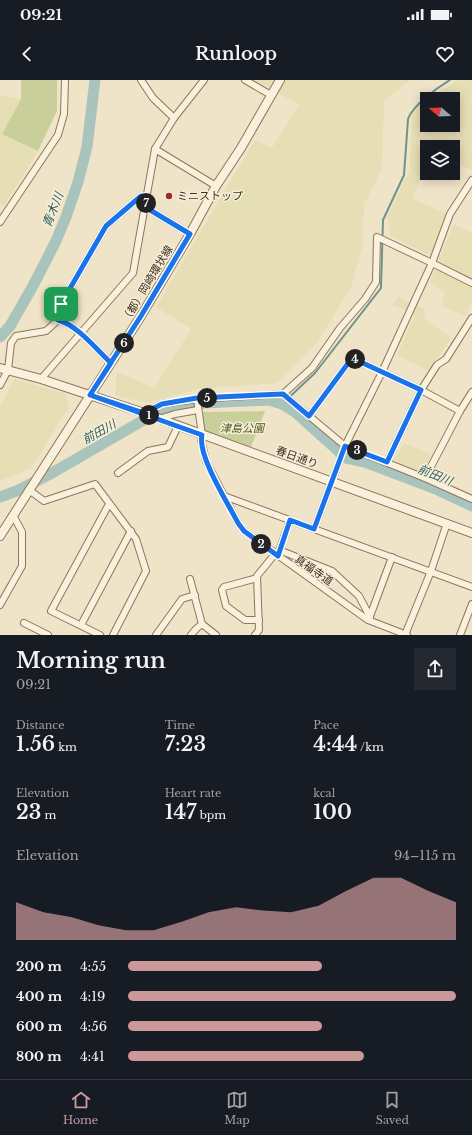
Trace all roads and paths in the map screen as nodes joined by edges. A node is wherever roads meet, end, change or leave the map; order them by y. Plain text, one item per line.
1 (65, 80) edge
2 (141, 80) edge
3 (204, 80) edge
4 (245, 80) edge
5 (280, 80) edge
6 (271, 95) junction
7 (174, 118) junction
8 (155, 149) junction
9 (472, 180) edge
10 (216, 186) junction
11 (470, 187) edge
12 (147, 197) junction
13 (145, 207) junction
14 (0, 222) edge
15 (190, 234) junction
16 (432, 262) junction
17 (472, 283) edge
18 (472, 318) edge
19 (58, 320) junction
20 (80, 333) junction
21 (111, 363) junction
22 (5, 369) edge
23 (382, 372) junction
24 (40, 379) junction
25 (0, 385) edge
26 (421, 390) junction
27 (472, 392) edge
28 (283, 394) junction
29 (90, 395) junction
30 (197, 398) junction
31 (198, 410) junction
32 (460, 411) junction
33 (144, 413) junction
34 (309, 416) junction
35 (159, 419) junction
36 (178, 426) junction
37 (202, 435) junction
38 (345, 446) junction
39 (387, 462) junction
40 (118, 473) dead end
41 (425, 478) junction
42 (332, 481) junction
43 (30, 490) junction
44 (224, 496) junction
45 (472, 499) edge
46 (109, 504) junction
47 (13, 515) junction
48 (290, 520) junction
49 (447, 523) junction
50 (3, 525) edge
51 (314, 529) junction
52 (131, 532) junction
53 (472, 533) edge
54 (0, 536) edge
55 (277, 554) junction
56 (392, 557) junction
57 (430, 571) junction
58 (257, 578) junction
59 (190, 579) dead end
60 (472, 587) edge
61 (195, 595) junction
62 (472, 604) edge
63 (0, 605) edge
64 (369, 618) junction
65 (259, 620) junction
66 (24, 623) dead end
67 (202, 624) junction
68 (81, 625) junction
69 (48, 635) edge
70 (100, 635) edge
71 (113, 635) edge
72 (156, 635) edge
73 (191, 635) edge
74 (216, 635) edge
75 (255, 635) edge
76 (406, 635) edge
77 (460, 635) edge

1 - 14 street
2 - 7 street
3 - 7 street
4 - 6 street
5 - 6 street, （都）岡崎環状線
6 - 10 street, （都）岡崎環状線
7 - 8 street
8 - 10 street
8 - 12 street
9 - 11 street
10 - 15 street, （都）岡崎環状線
11 - 16 street
12 - 13 street
12 - 19 street
13 - 15 street
13 - 20 street
15 - 21 street, （都）岡崎環状線
16 - 17 street
16 - 23 street
16 - 28 street
18 - 26 street
19 - 20 street
19 - 22 street
20 - 21 street
20 - 24 street
21 - 29 street, （都）岡崎環状線
22 - 24 street
22 - 25 street
23 - 26 street
23 - 34 street
23 - 38 street
24 - 29 street
26 - 32 street
26 - 39 street
27 - 32 street
28 - 30 street
28 - 34 street
29 - 33 street
29 - 43 street, （都）岡崎環状線
30 - 31 street, 真福寺道
30 - 33 street
31 - 35 street
31 - 37 street, 真福寺道
32 - 41 street
33 - 35 street, 春日通り
34 - 38 street
35 - 36 street, 春日通り
36 - 37 street, 春日通り
36 - 40 street
37 - 42 street, 春日通り
37 - 44 street, 真福寺道
38 - 39 street
38 - 42 street
39 - 41 street
41 - 45 street
42 - 49 street, 春日通り
42 - 51 street
43 - 46 street
43 - 47 street, （都）岡崎環状線
44 - 48 street
44 - 55 street, 真福寺道
46 - 52 street
46 - 68 street
47 - 50 street, （都）岡崎環状線
47 - 63 street
48 - 51 street
48 - 55 street
49 - 53 street, 春日通り
49 - 57 street
50 - 54 street, （都）岡崎環状線
51 - 56 street
52 - 68 street
52 - 71 street
55 - 58 street
55 - 64 street, 真福寺道
55 - 64 street
56 - 57 street
56 - 64 street
57 - 60 street
57 - 76 street
58 - 65 street
58 - 65 street
59 - 61 street
61 - 67 street
61 - 72 street
62 - 77 street
64 - 76 street, 真福寺道
65 - 75 street
66 - 69 street
67 - 73 street
67 - 74 street
68 - 70 street

